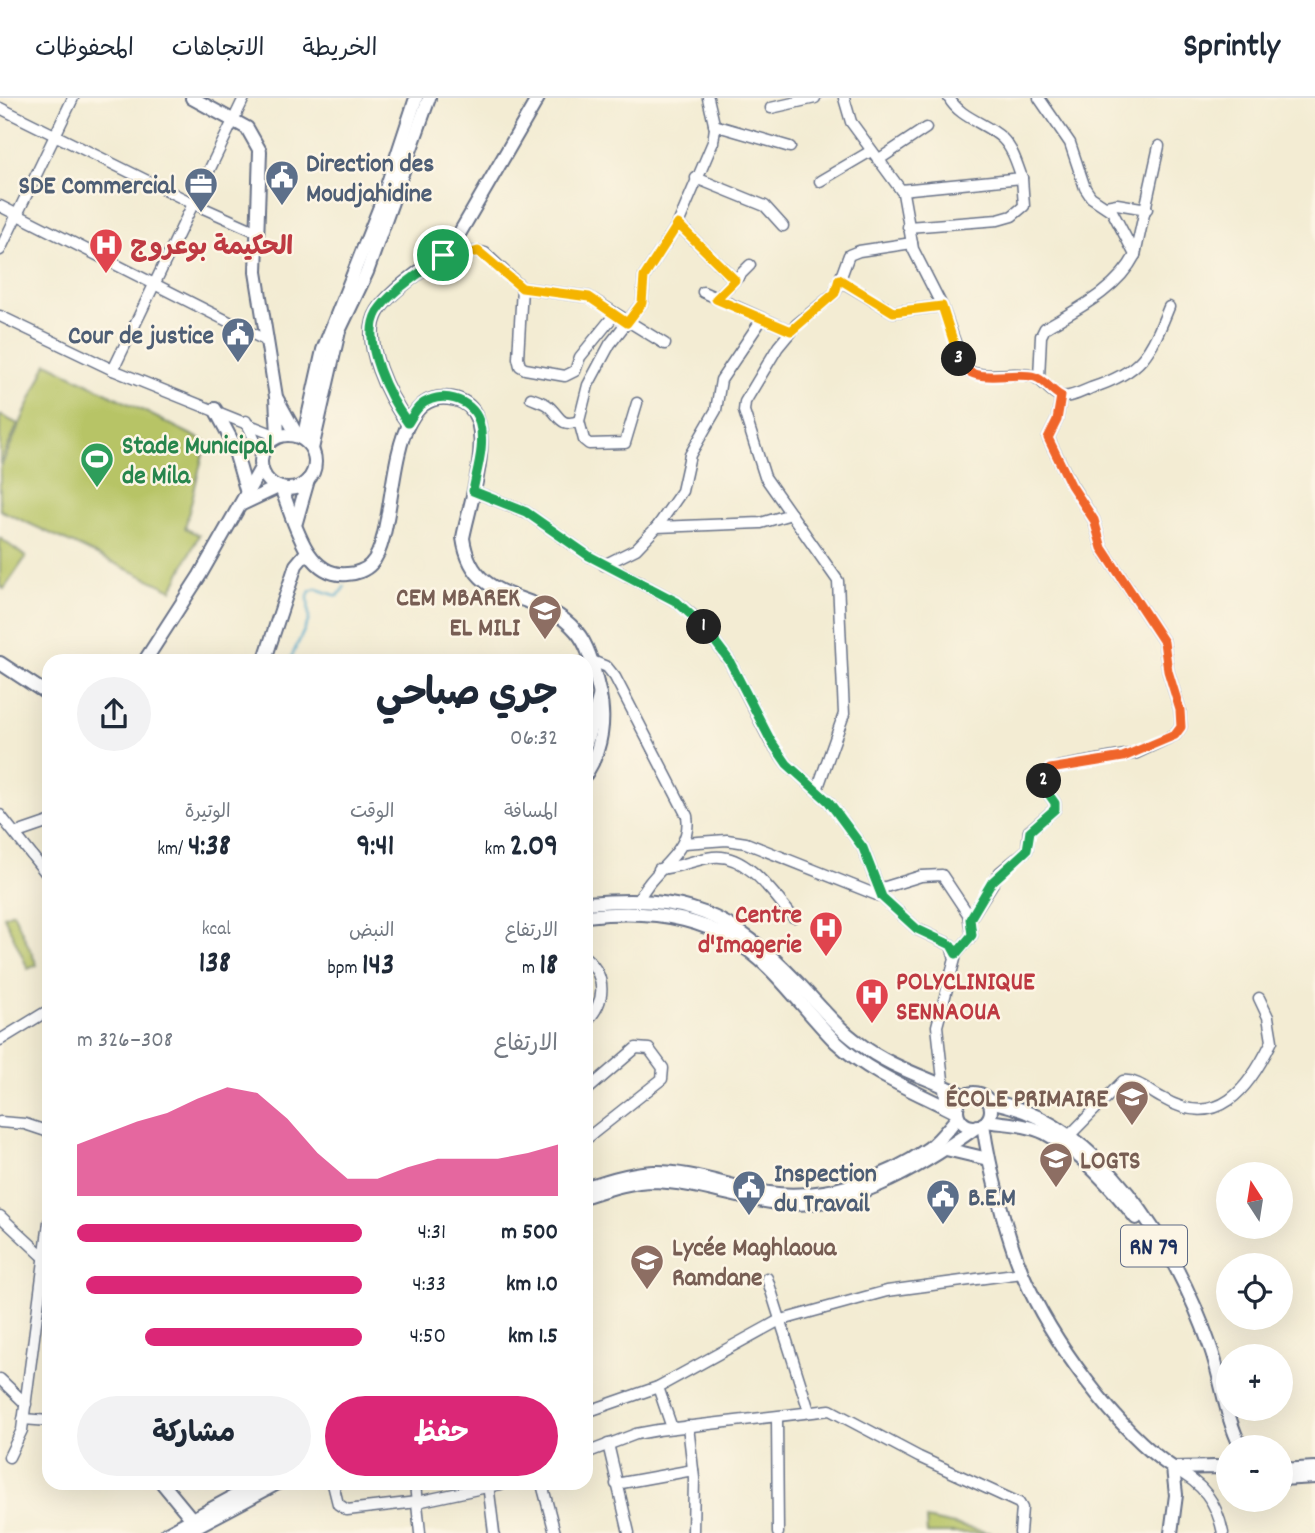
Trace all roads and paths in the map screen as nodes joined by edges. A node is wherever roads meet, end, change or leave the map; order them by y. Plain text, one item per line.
1 (73, 98) edge
2 (192, 98) edge
3 (244, 98) edge
4 (416, 98) edge
5 (429, 98) edge
6 (538, 98) edge
7 (708, 98) edge
8 (815, 98) edge
9 (844, 98) edge
10 (949, 98) edge
11 (1039, 98) edge
12 (0, 108) edge
13 (771, 108) dead end
14 (234, 118) junction
15 (714, 125) junction
16 (926, 128) dead end
17 (55, 134) junction
18 (790, 146) dead end
19 (1159, 146) dead end
20 (874, 156) junction
21 (398, 173) junction
22 (696, 178) junction
23 (1022, 178) junction
24 (820, 181) dead end
25 (901, 190) junction
26 (192, 203) junction
27 (0, 206) edge
28 (386, 206) junction
29 (1107, 206) junction
30 (1147, 209) junction
31 (17, 214) junction
32 (678, 224) junction
33 (783, 226) dead end
34 (908, 227) junction
35 (255, 231) junction
36 (912, 243) junction
37 (0, 250) edge
38 (443, 255) junction
39 (1135, 255) junction
40 (750, 265) dead end
41 (839, 279) junction
42 (735, 280) junction
43 (153, 281) junction
44 (522, 288) junction
45 (703, 292) dead end
46 (716, 299) junction
47 (942, 306) junction
48 (1169, 307) dead end
49 (615, 314) junction
50 (0, 316) edge
51 (762, 319) junction
52 (627, 323) junction
53 (791, 331) junction
54 (265, 340) junction
55 (665, 344) dead end
56 (113, 370) junction
57 (1039, 378) junction
58 (1061, 396) junction
59 (276, 397) junction
60 (531, 398) dead end
61 (637, 403) dead end
62 (215, 409) junction
63 (246, 421) junction
64 (579, 421) junction
65 (408, 423) junction
66 (278, 436) junction
67 (300, 437) junction
68 (312, 449) junction
69 (261, 454) junction
70 (261, 468) junction
71 (308, 481) junction
72 (279, 488) junction
73 (473, 491) junction
74 (244, 498) junction
75 (791, 514) junction
76 (296, 522) junction
77 (657, 527) junction
78 (306, 552) junction
79 (604, 565) junction
80 (150, 654) edge
81 (267, 654) edge
82 (587, 654) edge
83 (593, 661) edge
84 (0, 663) edge
85 (593, 670) edge
86 (42, 690) edge
87 (600, 693) junction
88 (593, 718) edge
89 (593, 761) edge
90 (817, 790) junction
91 (0, 815) edge
92 (42, 824) edge
93 (17, 833) junction
94 (684, 844) junction
95 (42, 867) edge
96 (659, 869) junction
97 (881, 893) junction
98 (639, 900) junction
99 (593, 903) edge
100 (593, 915) edge
101 (793, 917) dead end
102 (970, 919) junction
103 (956, 954) junction
104 (593, 964) edge
105 (1259, 998) dead end
106 (593, 1009) edge
107 (42, 1014) edge
108 (0, 1040) edge
109 (593, 1085) edge
110 (944, 1085) junction
111 (965, 1096) junction
112 (988, 1101) junction
113 (954, 1112) junction
114 (0, 1122) edge
115 (983, 1124) junction
116 (42, 1130) edge
117 (593, 1133) edge
118 (1069, 1133) junction
119 (1062, 1146) junction
120 (946, 1149) junction
121 (988, 1159) junction
122 (593, 1185) edge
123 (593, 1194) edge
124 (0, 1216) edge
125 (42, 1255) edge
126 (1022, 1273) junction
127 (766, 1278) dead end
128 (42, 1281) edge
129 (778, 1321) junction
130 (0, 1379) edge
131 (658, 1387) junction
132 (26, 1404) junction
133 (593, 1410) edge
134 (808, 1411) junction
135 (777, 1418) junction
136 (23, 1419) junction
137 (42, 1420) edge
138 (688, 1426) junction
139 (672, 1428) junction
140 (1230, 1435) edge
141 (1236, 1435) edge
142 (608, 1444) junction
143 (593, 1450) edge
144 (9, 1457) dead end
145 (1216, 1467) edge
146 (1174, 1468) junction
147 (1315, 1468) edge
148 (1293, 1469) edge
149 (694, 1470) junction
150 (1315, 1477) edge
151 (1293, 1478) edge
152 (616, 1484) junction
153 (168, 1490) edge
154 (248, 1490) edge
155 (262, 1490) edge
156 (334, 1490) edge
157 (416, 1490) edge
158 (471, 1490) edge
159 (489, 1490) edge
160 (544, 1490) edge
161 (417, 1502) junction
162 (213, 1512) junction
163 (195, 1522) junction
164 (167, 1533) edge
165 (184, 1533) edge
166 (420, 1533) edge
167 (494, 1533) edge
168 (555, 1533) edge
169 (629, 1533) edge
170 (694, 1533) edge
171 (778, 1533) edge
172 (1020, 1533) edge
173 (1171, 1533) edge
174 (1223, 1533) edge

1 - 17 street
2 - 14 main road
3 - 14 street
4 - 21 main road
5 - 21 main road
6 - 38 main road
7 - 15 street
8 - 13 street
9 - 20 street
10 - 23 street
11 - 29 street
12 - 17 street
14 - 26 street
14 - 35 main road
15 - 18 street
15 - 22 street
16 - 20 street
17 - 26 street
17 - 31 street
19 - 30 street
20 - 24 street
20 - 25 street
21 - 28 main road
22 - 32 street
22 - 33 street
23 - 25 street
23 - 34 street
25 - 34 street
26 - 35 street
26 - 43 street
27 - 31 street
28 - 67 main road
28 - 68 main road
29 - 30 street
29 - 39 street
30 - 39 street
31 - 37 street
31 - 43 street
32 - 42 street
32 - 52 street
34 - 36 street
35 - 54 main road
36 - 41 street
36 - 47 street
38 - 44 street
38 - 65 main road
39 - 57 street
40 - 42 street
41 - 47 street
41 - 53 street
42 - 46 street
43 - 54 street
43 - 56 street
44 - 49 street
44 - 49 street
45 - 46 street
46 - 51 street
47 - 57 street
48 - 58 street
49 - 52 street
50 - 56 street
51 - 53 street
51 - 77 street
52 - 55 street
52 - 64 street
53 - 75 street
54 - 59 main road
56 - 62 street
57 - 58 street
58 - 102 street
59 - 66 main road
59 - 67 main road
60 - 64 street
61 - 64 street
62 - 63 street
62 - 74 main road
63 - 66 street
63 - 69 street
65 - 73 main road
65 - 78 main road
66 - 67 main road
66 - 69 main road
67 - 68 main road
68 - 71 main road
69 - 70 main road
70 - 72 main road
70 - 74 main road
71 - 72 main road
71 - 76 main road
72 - 74 main road
72 - 76 main road
73 - 79 street
73 - 82 main road
74 - 80 main road
75 - 77 street
75 - 90 street
76 - 78 main road
77 - 79 street
78 - 81 main road
79 - 90 street
83 - 94 street
84 - 86 main road
85 - 87 main road
87 - 88 main road
87 - 89 main road
90 - 97 street
91 - 93 street
92 - 93 street
93 - 95 street
94 - 96 street
94 - 97 street
96 - 98 street
96 - 101 street
97 - 102 street
97 - 103 street
98 - 99 main road
98 - 110 main road
100 - 113 main road
102 - 103 street
103 - 110 street
104 - 106 street
105 - 118 street
107 - 108 street
109 - 117 street
110 - 111 main road
110 - 113 street
111 - 112 main road
111 - 113 main road
112 - 115 main road
112 - 118 main road
113 - 115 main road
113 - 122 main road
114 - 116 street
115 - 119 main road, RN 79
115 - 120 main road
115 - 121 main road
118 - 119 street
118 - 141 main road
119 - 140 main road, RN 79
120 - 121 main road
120 - 123 main road
121 - 126 main road
124 - 125 street
126 - 129 street
126 - 146 main road
127 - 129 street
128 - 132 street
129 - 131 street
129 - 134 street
130 - 132 street
131 - 133 street
131 - 139 street
132 - 136 street
134 - 135 street
134 - 172 street
135 - 138 street
135 - 171 street
136 - 137 street
136 - 144 street
138 - 139 street
138 - 149 street
139 - 142 street
142 - 143 street
142 - 152 street
145 - 146 main road
146 - 173 main road
146 - 174 street
147 - 148 main road
149 - 152 street
149 - 170 street
150 - 151 main road
152 - 169 street
153 - 163 main road
154 - 162 main road
155 - 162 main road
156 - 161 street
157 - 161 street
158 - 161 street
159 - 167 street
160 - 168 street
161 - 166 street
162 - 163 main road
163 - 164 main road
163 - 165 main road

